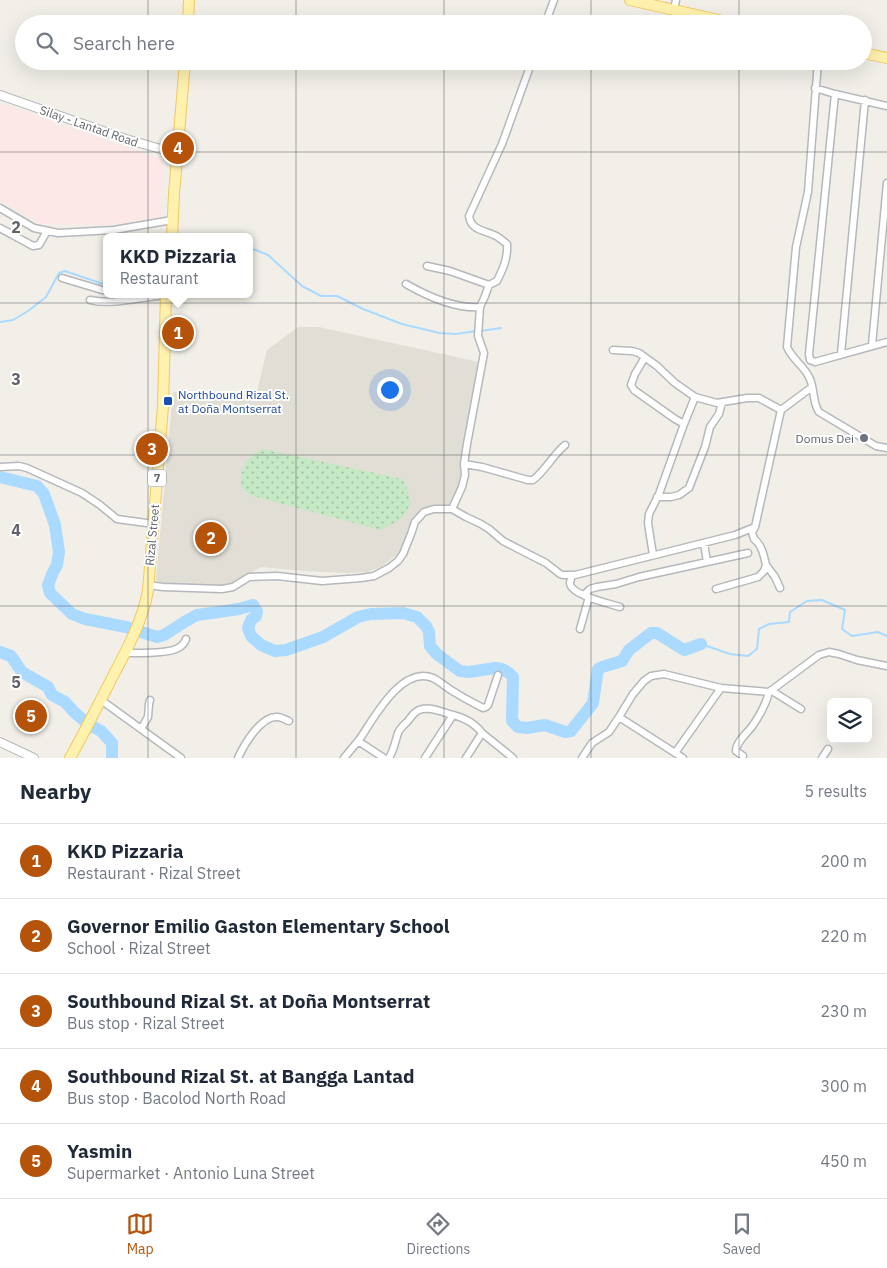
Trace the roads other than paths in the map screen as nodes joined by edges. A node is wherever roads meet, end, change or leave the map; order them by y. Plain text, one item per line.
1 (189, 0) edge
2 (554, 0) edge
3 (630, 0) edge
4 (675, 5) edge
5 (188, 15) edge
6 (548, 15) edge
7 (707, 15) edge
8 (872, 55) edge
9 (887, 58) edge
10 (184, 70) edge
11 (529, 70) edge
12 (817, 70) edge
13 (815, 88) junction
14 (835, 94) junction
15 (0, 95) edge
16 (865, 100) junction
17 (887, 106) edge
18 (178, 154) junction
19 (887, 184) edge
20 (0, 208) edge
21 (172, 220) junction
22 (0, 228) edge
23 (47, 231) junction
24 (172, 233) edge
25 (427, 266) dead end
26 (62, 278) dead end
27 (406, 284) dead end
28 (489, 285) junction
29 (103, 290) edge
30 (142, 298) edge
31 (166, 298) edge
32 (90, 300) dead end
33 (480, 308) junction
34 (887, 342) edge
35 (872, 345) junction
36 (612, 350) dead end
37 (841, 354) junction
38 (645, 357) junction
39 (812, 387) junction
40 (695, 397) junction
41 (722, 402) junction
42 (781, 410) junction
43 (684, 424) junction
44 (565, 445) dead end
45 (887, 448) edge
46 (464, 464) junction
47 (0, 467) edge
48 (657, 497) junction
49 (452, 509) junction
50 (154, 524) junction
51 (755, 527) junction
52 (704, 543) junction
53 (748, 553) dead end
54 (653, 555) junction
55 (707, 562) junction
56 (766, 565) junction
57 (572, 575) junction
58 (148, 585) junction
59 (780, 588) dead end
60 (716, 589) dead end
61 (586, 596) junction
62 (620, 607) dead end
63 (580, 629) dead end
64 (186, 639) dead end
65 (125, 653) junction
66 (887, 666) edge
67 (498, 674) dead end
68 (721, 688) junction
69 (771, 692) junction
70 (100, 700) junction
71 (150, 700) dead end
72 (801, 709) dead end
73 (453, 715) junction
74 (619, 718) junction
75 (289, 722) dead end
76 (141, 729) junction
77 (482, 734) junction
78 (358, 741) junction
79 (0, 742) edge
80 (828, 749) dead end
81 (675, 753) junction
82 (743, 756) dead end
83 (34, 758) edge
84 (70, 758) edge
85 (181, 758) edge
86 (238, 758) edge
87 (344, 758) edge
88 (384, 758) edge
89 (388, 758) edge
90 (425, 758) edge
91 (466, 758) edge
92 (513, 758) edge
93 (582, 758) edge
94 (683, 758) edge
95 (822, 758) edge

1 - 5 main road
2 - 6 street
3 - 4 main road
4 - 7 main road
8 - 9 main road
10 - 18 main road
11 - 28 street
12 - 13 street
13 - 14 street
13 - 39 street
14 - 16 street
14 - 37 street
15 - 18 street, Silay - Lantad Road
16 - 17 street
16 - 37 street
18 - 21 main road
19 - 35 street
20 - 23 street
21 - 23 street
21 - 24 main road
22 - 23 street
25 - 28 street
26 - 29 street
27 - 33 street
28 - 33 street
30 - 32 street
31 - 50 main road, Rizal Street / 7
33 - 46 street
34 - 35 street
35 - 37 street
36 - 38 street
38 - 40 street
38 - 43 street
39 - 42 street
39 - 45 street
40 - 41 street
40 - 43 street
41 - 42 street
41 - 48 street
42 - 51 street
43 - 48 street
44 - 46 street
46 - 49 street
47 - 50 street
48 - 54 street
49 - 57 street
49 - 58 street
50 - 58 main road, Rizal Street / 7
51 - 52 street
51 - 56 street
52 - 54 street
52 - 55 street
53 - 55 street
54 - 57 street
55 - 61 street
56 - 59 street
56 - 60 street
57 - 61 street
58 - 65 main road, Rizal Street / 7
61 - 62 street
61 - 63 street
64 - 65 street
65 - 70 main road, Rizal Street / 7
66 - 69 street
67 - 78 street
68 - 69 street
68 - 74 street
68 - 81 street
69 - 72 street
69 - 82 street
70 - 76 street
70 - 84 main road, Rizal Street / 7
71 - 76 street
73 - 77 street
73 - 89 street
73 - 90 street
74 - 81 street
74 - 93 street
75 - 86 street
76 - 85 street
77 - 91 street
77 - 92 street
78 - 87 street
78 - 88 street
79 - 83 street
80 - 95 street
81 - 94 street

